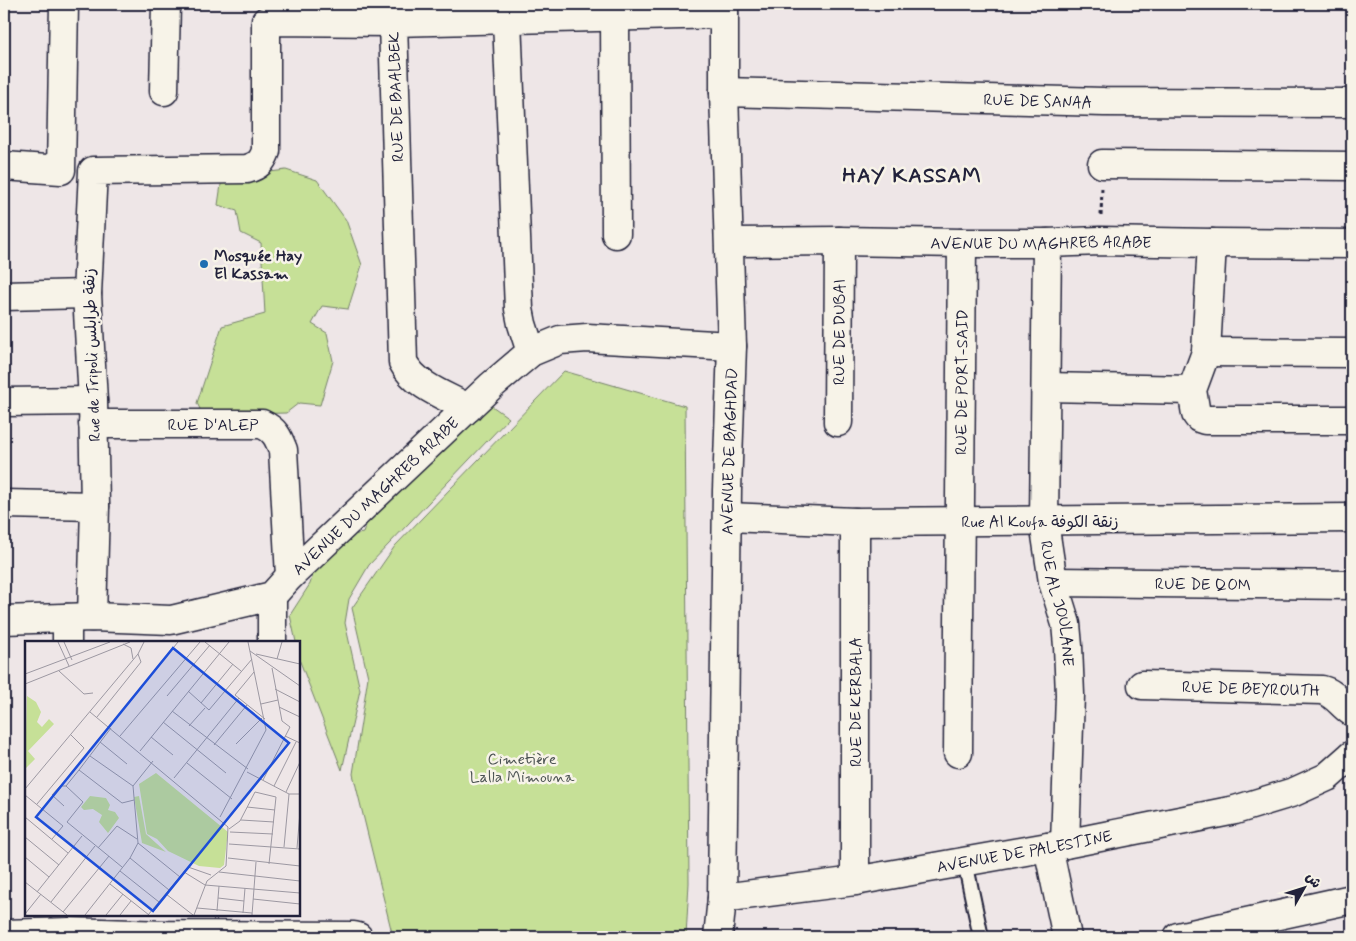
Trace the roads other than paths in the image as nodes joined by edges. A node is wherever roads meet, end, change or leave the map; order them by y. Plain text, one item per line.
1 (64, 4) edge
2 (166, 4) edge
3 (724, 9) edge
4 (261, 12) edge
5 (615, 16) junction
6 (507, 20) junction
7 (393, 22) junction
8 (164, 91) dead end
9 (724, 92) junction
10 (1352, 103) edge
11 (1102, 164) dead end
12 (4, 166) edge
13 (1352, 166) edge
14 (61, 170) junction
15 (93, 171) junction
16 (616, 234) dead end
17 (839, 241) junction
18 (730, 242) junction
19 (962, 243) junction
20 (1047, 243) junction
21 (1212, 243) junction
22 (1352, 244) edge
23 (87, 294) junction
24 (4, 296) edge
25 (732, 346) junction
26 (531, 352) junction
27 (1206, 352) junction
28 (1352, 353) edge
29 (1046, 387) junction
30 (1192, 390) junction
31 (4, 402) edge
32 (468, 408) junction
33 (93, 413) junction
34 (1352, 420) edge
35 (838, 422) dead end
36 (4, 504) edge
37 (95, 506) junction
38 (728, 517) junction
39 (1352, 518) edge
40 (959, 521) junction
41 (855, 522) junction
42 (1044, 522) junction
43 (290, 576) junction
44 (1053, 582) junction
45 (1352, 585) edge
46 (272, 596) junction
47 (4, 620) edge
48 (75, 626) edge
49 (170, 631) edge
50 (272, 641) edge
51 (1142, 685) dead end
52 (1352, 712) edge
53 (958, 753) dead end
54 (1352, 756) edge
55 (1057, 846) junction
56 (965, 862) junction
57 (855, 882) junction
58 (722, 898) junction
59 (1352, 899) edge
60 (68, 923) edge
61 (166, 925) edge
62 (275, 925) edge
63 (4, 934) edge
64 (31, 935) edge
65 (134, 935) edge
66 (315, 937) edge
67 (358, 937) edge
68 (718, 937) edge
69 (980, 937) edge
70 (1067, 937) edge
71 (1178, 937) edge

1 - 14 street
2 - 8 street
3 - 5 street, RUE DE BAALBEK
3 - 9 street, AVENUE DE BAGHDAD
4 - 7 street
4 - 15 street
5 - 6 street, RUE DE BAALBEK
5 - 16 street
6 - 7 street, RUE DE BAALBEK
6 - 26 street
7 - 32 street, RUE DE BAALBEK
9 - 10 street, RUE DE SANAA
9 - 18 street, AVENUE DE BAGHDAD
11 - 13 street
12 - 14 street
14 - 15 street
15 - 23 street, Rue de Tripoli زنقة طرابلس
17 - 18 street, AVENUE DU MAGHREB ARABE
17 - 19 street, AVENUE DU MAGHREB ARABE
17 - 35 street, RUE DE DUBAI
18 - 25 street, AVENUE DE BAGHDAD
19 - 20 street, AVENUE DU MAGHREB ARABE
19 - 40 street, RUE DE PORT-SAID
20 - 21 street, AVENUE DU MAGHREB ARABE
20 - 29 street, RUE AL JOULANE
21 - 22 street, AVENUE DU MAGHREB ARABE
21 - 27 street
23 - 24 street
23 - 33 street, Rue de Tripoli زنقة طرابلس
25 - 26 street, AVENUE DU MAGHREB ARABE
25 - 38 street, AVENUE DE BAGHDAD
26 - 32 street, AVENUE DU MAGHREB ARABE
27 - 28 street
27 - 30 street
29 - 30 street
29 - 42 street, RUE AL JOULANE
30 - 34 street
31 - 33 street, RUE D'ALEP
32 - 43 street, AVENUE DU MAGHREB ARABE
33 - 37 street, Rue de Tripoli زنقة طرابلس
33 - 43 street, RUE D'ALEP
36 - 37 street
37 - 48 street, Rue de Tripoli زنقة طرابلس
38 - 41 street, Rue Al Koufa زنقة الكوفة
38 - 58 street, AVENUE DE BAGHDAD
39 - 42 street, Rue Al Koufa زنقة الكوفة
40 - 41 street, Rue Al Koufa زنقة الكوفة
40 - 42 street, Rue Al Koufa زنقة الكوفة
40 - 53 street, RUE DE PORT-SAID
41 - 57 street, RUE DE KERBALA
42 - 44 street, RUE AL JOULANE
43 - 46 street, AVENUE DU MAGHREB ARABE
44 - 45 street, RUE DE QOM
44 - 55 street, RUE AL JOULANE
46 - 49 street
46 - 50 street
47 - 48 street
48 - 49 street
51 - 52 street, RUE DE BEYROUTH
54 - 55 street, AVENUE DE PALESTINE
55 - 56 street, AVENUE DE PALESTINE
55 - 70 street, RUE AL JOULANE
56 - 57 street, AVENUE DE PALESTINE
56 - 69 lane
57 - 58 street, AVENUE DE PALESTINE
58 - 68 street
59 - 71 street
60 - 64 street
60 - 65 street
61 - 62 street
61 - 65 street
62 - 66 street
63 - 64 street
66 - 67 street

